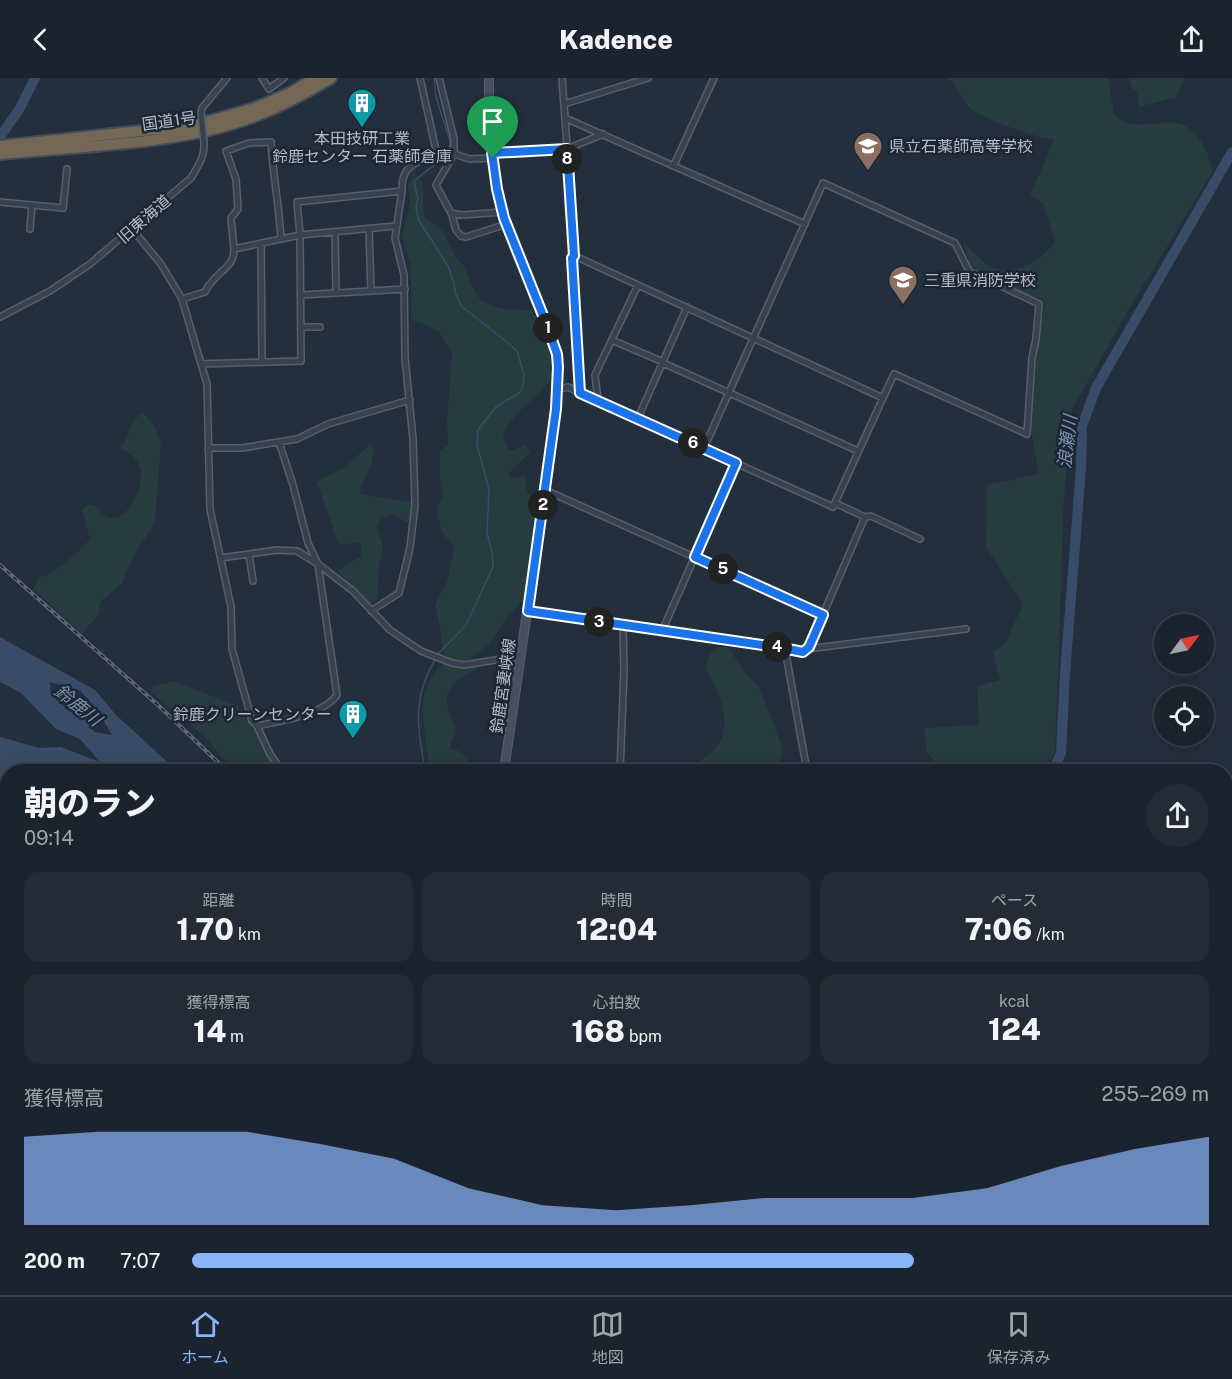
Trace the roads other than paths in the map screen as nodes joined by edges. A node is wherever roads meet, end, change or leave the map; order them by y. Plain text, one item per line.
1 (227, 78) edge
2 (262, 78) edge
3 (284, 78) edge
4 (316, 78) edge
5 (331, 78) edge
6 (420, 78) edge
7 (439, 78) edge
8 (489, 78) edge
9 (562, 78) edge
10 (648, 78) edge
11 (714, 78) edge
12 (564, 104) junction
13 (565, 118) junction
14 (603, 134) junction
15 (1, 149) edge
16 (567, 149) junction
17 (454, 154) junction
18 (492, 155) junction
19 (674, 165) junction
20 (67, 169) dead end
21 (402, 191) junction
22 (0, 202) edge
23 (32, 205) junction
24 (503, 212) junction
25 (450, 213) junction
26 (805, 224) junction
27 (507, 225) junction
28 (395, 226) junction
29 (30, 229) dead end
30 (132, 229) junction
31 (369, 229) junction
32 (335, 232) junction
33 (300, 235) junction
34 (281, 239) junction
35 (261, 243) junction
36 (234, 249) junction
37 (574, 256) junction
38 (638, 285) junction
39 (405, 289) junction
40 (371, 291) junction
41 (336, 293) junction
42 (301, 295) junction
43 (182, 299) junction
44 (687, 307) junction
45 (0, 317) edge
46 (302, 327) junction
47 (320, 327) dead end
48 (754, 338) junction
49 (612, 340) junction
50 (262, 362) junction
51 (663, 363) junction
52 (201, 364) junction
53 (558, 390) junction
54 (580, 393) junction
55 (729, 393) junction
56 (883, 398) junction
57 (410, 400) junction
58 (598, 400) junction
59 (638, 418) junction
60 (279, 442) junction
61 (208, 448) junction
62 (704, 448) junction
63 (858, 451) junction
64 (736, 463) junction
65 (545, 490) junction
66 (835, 504) junction
67 (865, 517) junction
68 (920, 539) dead end
69 (249, 554) junction
70 (695, 557) junction
71 (221, 558) junction
72 (318, 564) junction
73 (253, 581) dead end
74 (370, 610) junction
75 (528, 611) junction
76 (823, 615) junction
77 (623, 625) junction
78 (966, 629) dead end
79 (662, 631) junction
80 (785, 649) junction
81 (807, 649) junction
82 (521, 656) junction
83 (257, 726) junction
84 (277, 764) edge
85 (505, 764) edge
86 (620, 764) edge
87 (806, 764) edge

1 - 30 street, 旧東海道, bridge
2 - 3 street
4 - 15 highway, 国道1号
5 - 15 highway, 国道1号
6 - 21 street
7 - 17 street
8 - 18 main road, 鈴鹿宮妻峡線
9 - 12 street
10 - 12 street
11 - 19 street
12 - 13 street
13 - 14 street
13 - 16 street
14 - 16 street
14 - 19 street
16 - 18 street
16 - 37 street
17 - 18 street
17 - 25 street
18 - 24 main road, 鈴鹿宮妻峡線
19 - 26 street
20 - 23 street
21 - 28 street
21 - 33 street
22 - 23 street
23 - 29 street
24 - 25 street
24 - 27 main road, 鈴鹿宮妻峡線
25 - 27 street
26 - 48 street
26 - 56 street
27 - 53 main road, 鈴鹿宮妻峡線
28 - 31 street
28 - 39 street
30 - 43 street
30 - 45 street, 旧東海道
31 - 32 street
31 - 40 street
32 - 33 street
32 - 41 street
33 - 34 street
33 - 42 street
34 - 35 street
34 - 36 street
35 - 36 street
35 - 50 street
36 - 43 street
37 - 38 street
37 - 54 street
38 - 44 street
38 - 49 street
39 - 40 street
39 - 57 street
40 - 41 street
41 - 42 street
42 - 46 street
43 - 52 street
44 - 48 street
44 - 51 street
46 - 47 street
46 - 50 street
48 - 55 street
48 - 56 street
49 - 51 street
49 - 58 street
50 - 52 street
51 - 55 street
51 - 59 street
52 - 61 street
53 - 54 street
53 - 65 main road, 鈴鹿宮妻峡線
54 - 58 street
55 - 62 street
55 - 63 street
56 - 63 street
57 - 60 street
57 - 74 street
58 - 59 street
59 - 62 street
60 - 61 street
60 - 72 street
61 - 71 street
62 - 64 street
63 - 66 street
64 - 66 street
64 - 70 street
65 - 70 street
65 - 75 main road, 鈴鹿宮妻峡線
66 - 67 street
67 - 68 street
67 - 76 street
69 - 71 street
69 - 72 street
69 - 73 street
70 - 76 street
70 - 79 street
71 - 83 street
72 - 74 street
72 - 83 street
74 - 82 street
75 - 77 street
75 - 82 main road, 鈴鹿宮妻峡線
76 - 81 street
77 - 79 street
77 - 86 street
78 - 81 street
79 - 80 street
80 - 81 street
80 - 87 street
82 - 85 main road, 鈴鹿宮妻峡線
83 - 84 street

